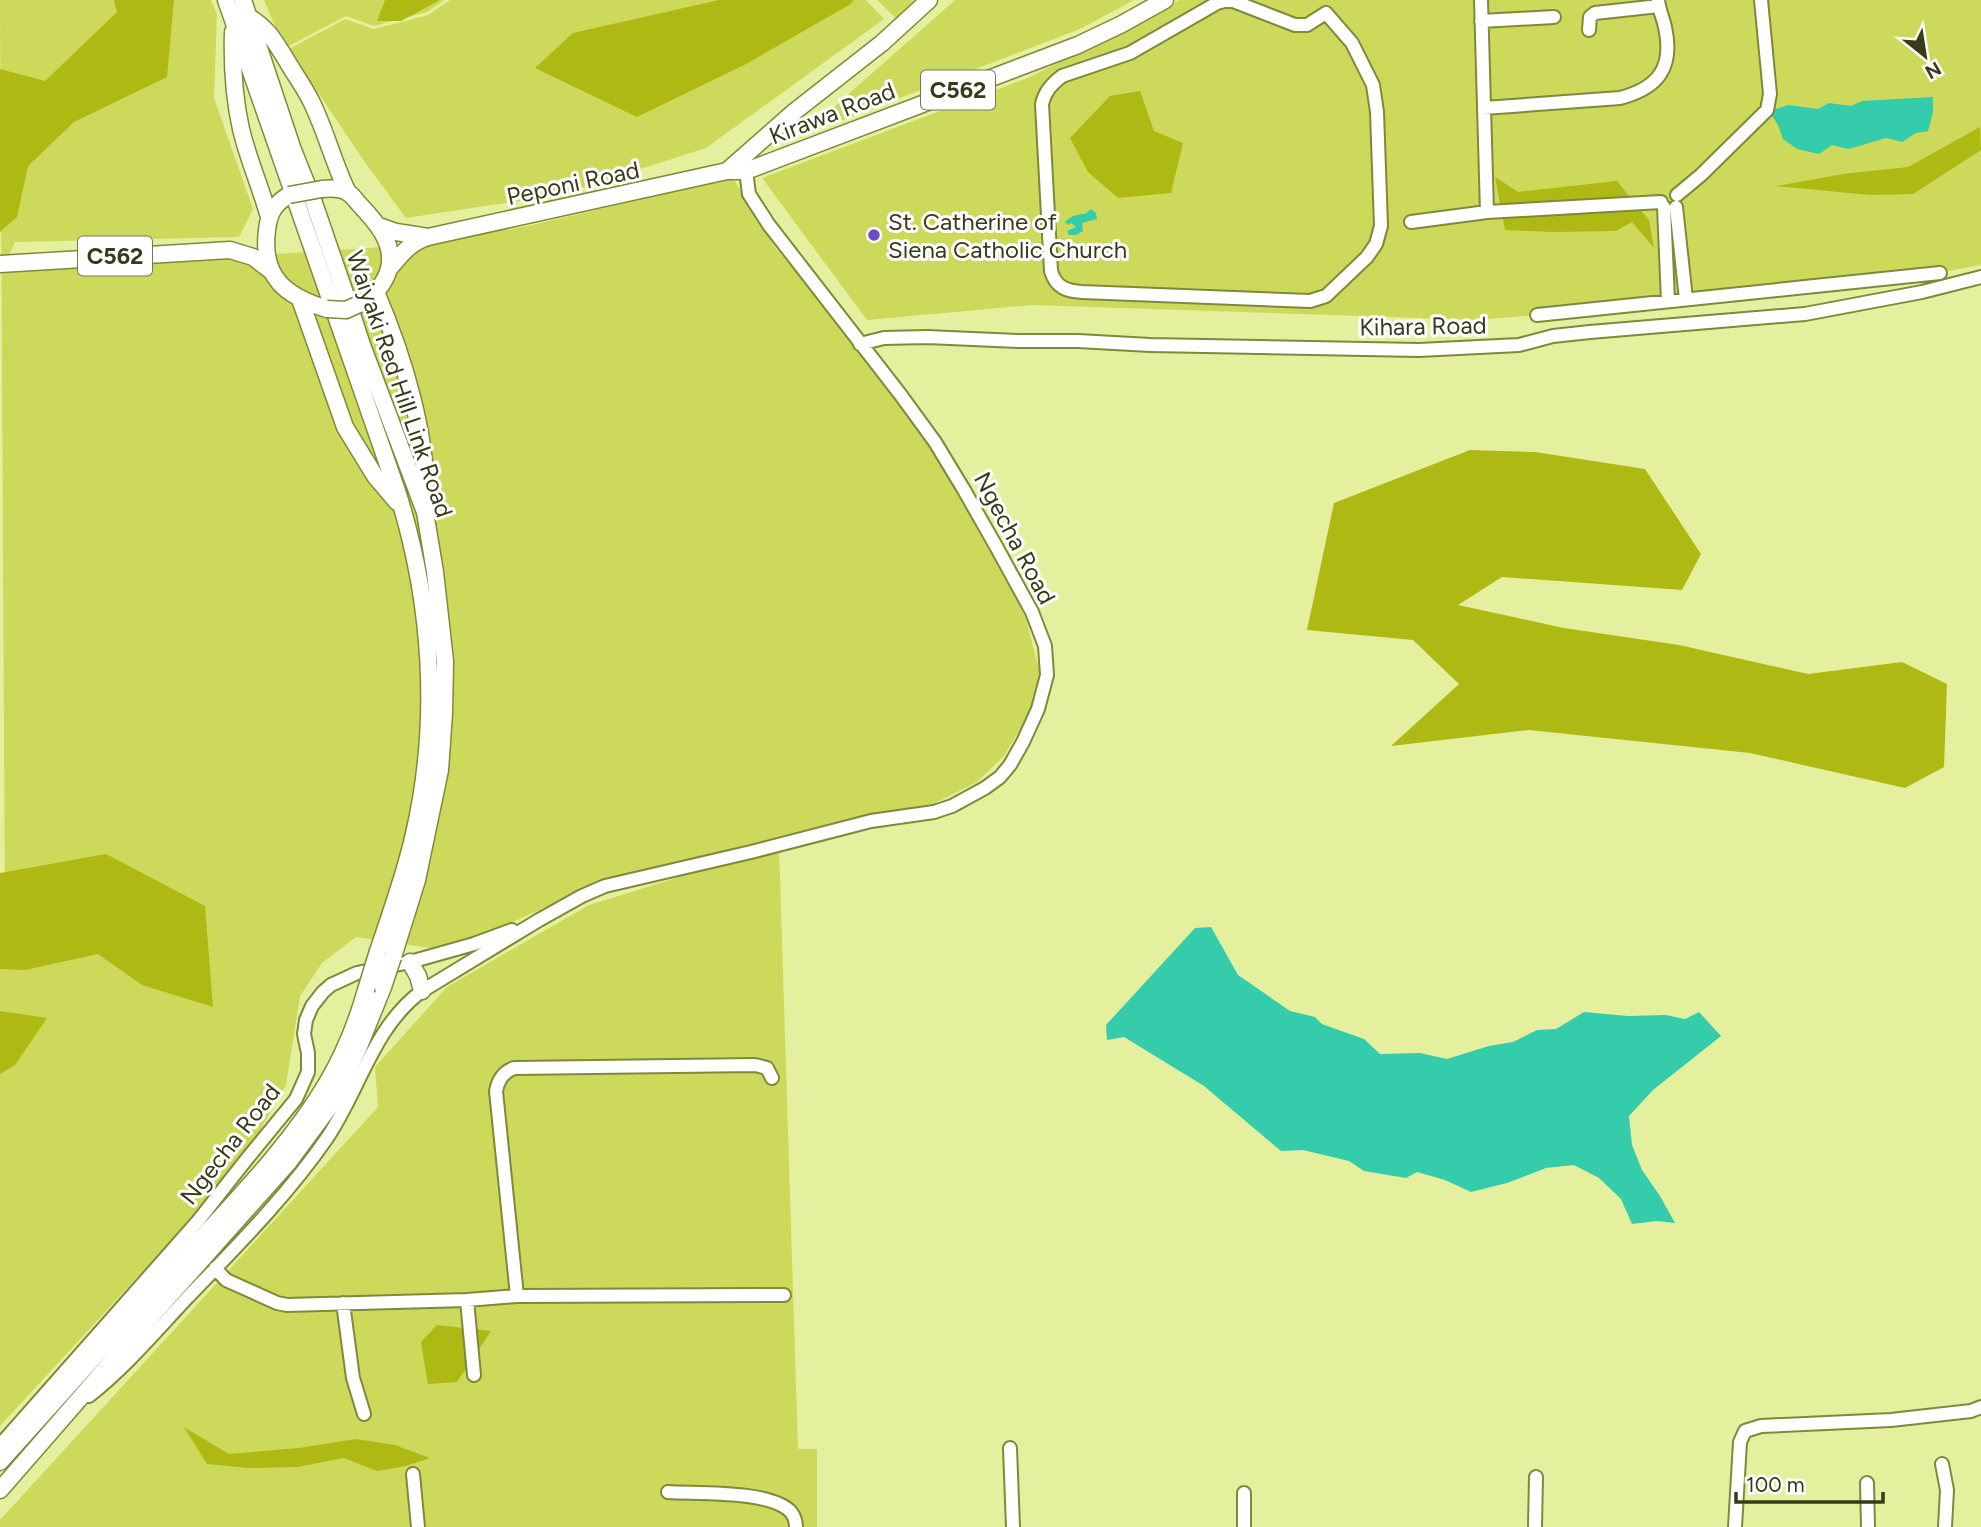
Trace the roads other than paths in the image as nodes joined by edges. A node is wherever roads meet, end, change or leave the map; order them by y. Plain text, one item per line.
1 (226, 0) edge
2 (243, 0) edge
3 (929, 0) edge
4 (1165, 0) edge
5 (1480, 0) edge
6 (1761, 0) edge
7 (1658, 3) edge
8 (1327, 7) edge
9 (1554, 17) dead end
10 (241, 19) junction
11 (1481, 21) junction
12 (1589, 30) dead end
13 (1484, 108) junction
14 (727, 171) junction
15 (746, 171) junction
16 (348, 193) junction
17 (1669, 203) junction
18 (1487, 212) junction
19 (1410, 222) dead end
20 (268, 224) junction
21 (379, 226) junction
22 (428, 237) junction
23 (230, 250) junction
24 (0, 264) edge
25 (389, 269) junction
26 (271, 271) junction
27 (1940, 273) dead end
28 (1981, 277) edge
29 (372, 296) junction
30 (300, 299) junction
31 (1686, 299) junction
32 (1668, 301) junction
33 (1537, 315) dead end
34 (860, 344) junction
35 (403, 510) junction
36 (425, 512) junction
37 (539, 920) junction
38 (386, 954) junction
39 (410, 962) junction
40 (422, 991) junction
41 (772, 1078) dead end
42 (312, 1119) junction
43 (215, 1268) junction
44 (517, 1296) junction
45 (784, 1296) dead end
46 (467, 1300) junction
47 (342, 1303) junction
48 (74, 1371) junction
49 (474, 1375) dead end
50 (1981, 1407) edge
51 (66, 1414) junction
52 (364, 1414) dead end
53 (0, 1445) edge
54 (1010, 1448) dead end
55 (0, 1462) edge
56 (1942, 1464) dead end
57 (413, 1474) dead end
58 (1536, 1477) dead end
59 (1867, 1483) dead end
60 (0, 1490) edge
61 (668, 1492) dead end
62 (1244, 1493) dead end
63 (418, 1527) edge
64 (796, 1527) edge
65 (1013, 1527) edge
66 (1244, 1527) edge
67 (1535, 1527) edge
68 (1735, 1527) edge
69 (1868, 1527) edge
70 (1945, 1527) edge

1 - 10 main road, Waiyaki Red Hill Link Road
2 - 10 main road, Waiyaki Red Hill Link Road
3 - 14 main road
4 - 15 main road, Kirawa Road / C562
5 - 11 street
6 - 17 street
7 - 12 street
7 - 13 street
8 - 8 street
9 - 11 street
10 - 16 main road
10 - 20 main road
10 - 35 main road, Waiyaki Red Hill Link Road
10 - 36 main road, Waiyaki Red Hill Link Road
11 - 13 street
13 - 18 street
14 - 15 main road
14 - 22 main road, Peponi Road
15 - 34 street, Ngecha Road
16 - 20 main road, bridge
16 - 21 main road
17 - 18 street
17 - 31 street
17 - 32 street
18 - 19 street
20 - 23 main road, C562
20 - 26 main road
21 - 22 main road, Peponi Road
21 - 25 main road
22 - 25 main road, Peponi Road
23 - 24 main road, C562
23 - 26 main road, C562
25 - 29 main road
26 - 30 main road
27 - 31 street
28 - 34 street, Kihara Road
29 - 30 main road, bridge
29 - 36 main road
30 - 35 main road
31 - 32 street
32 - 33 street
34 - 37 street, Ngecha Road
35 - 38 main road, Waiyaki Red Hill Link Road
36 - 38 main road, Waiyaki Red Hill Link Road
37 - 39 street, Ngecha Road
37 - 40 street, Ngecha Road
38 - 42 main road, bridge
39 - 40 main road
39 - 48 street, Ngecha Road
40 - 43 street, Ngecha Road
41 - 44 street
42 - 48 main road
42 - 51 main road
43 - 47 street
43 - 51 street, Ngecha Road
44 - 45 street
44 - 46 street
46 - 47 street
46 - 49 street
47 - 52 street
48 - 53 street, Ngecha Road
48 - 55 main road
50 - 68 street
51 - 60 main road
54 - 65 street
56 - 70 street
57 - 63 street
58 - 67 street
59 - 69 street
61 - 64 street
62 - 66 street

